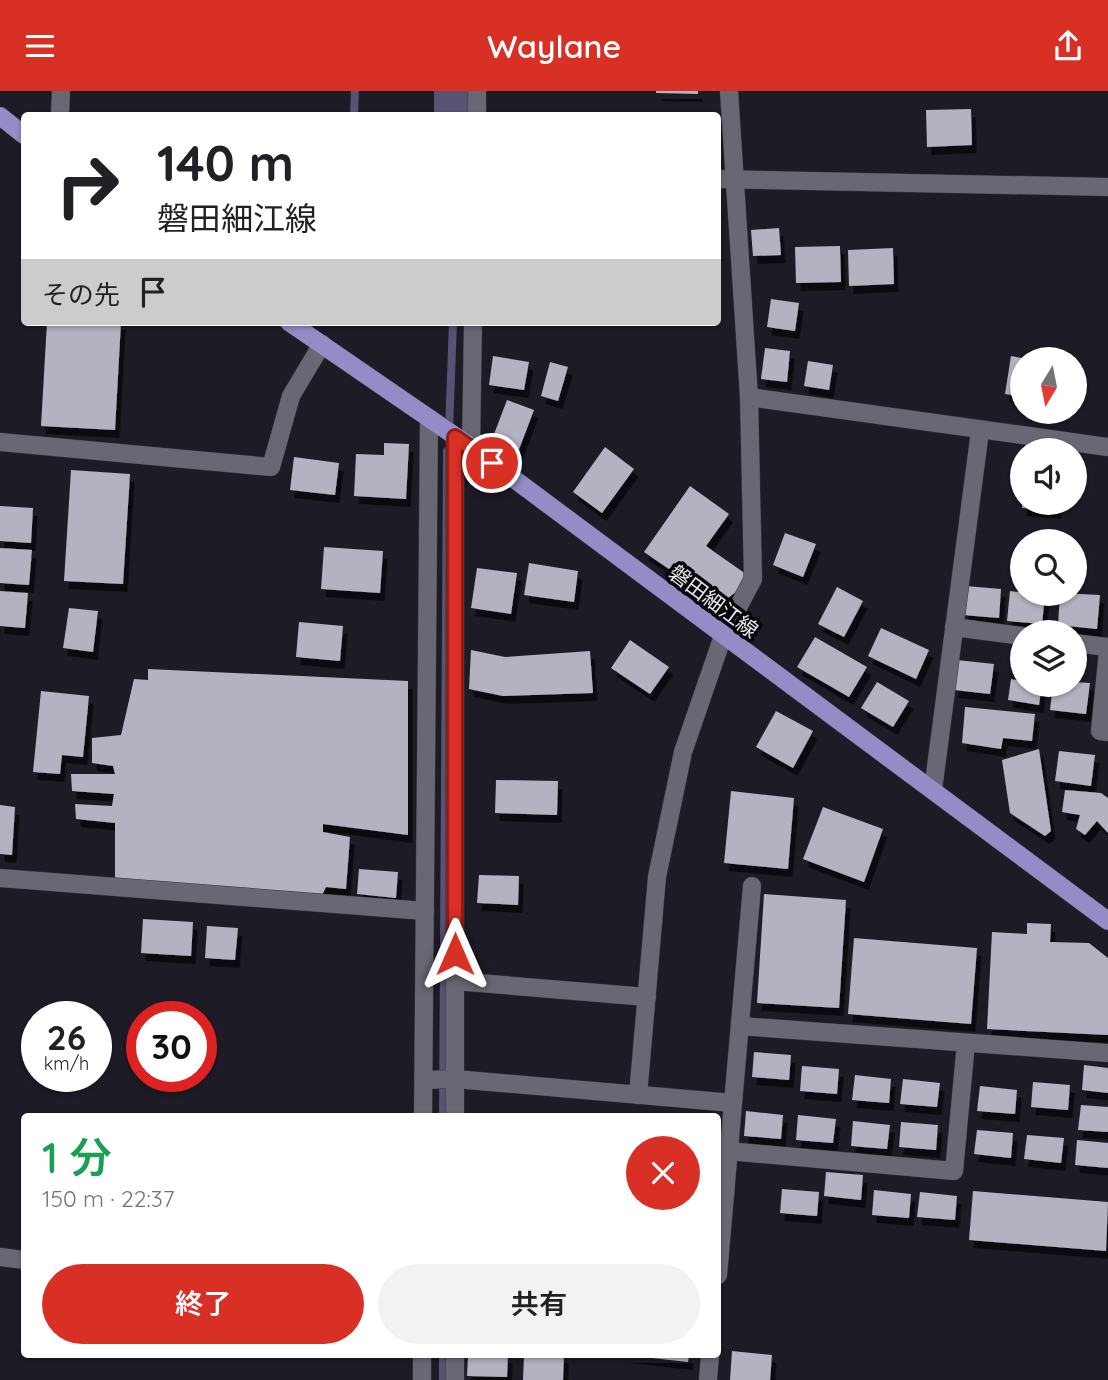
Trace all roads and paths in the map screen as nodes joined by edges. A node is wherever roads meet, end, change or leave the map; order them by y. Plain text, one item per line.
1 (61, 91) edge
2 (477, 91) edge
3 (729, 91) edge
4 (60, 112) edge
5 (477, 112) edge
6 (0, 116) edge
7 (21, 133) edge
8 (726, 179) edge
9 (1108, 187) edge
10 (295, 326) edge
11 (473, 326) edge
12 (321, 344) junction
13 (749, 397) junction
14 (429, 419) junction
15 (980, 431) junction
16 (455, 437) junction
17 (0, 442) edge
18 (471, 447) junction
19 (1108, 447) edge
20 (954, 627) junction
21 (1010, 634) edge
22 (723, 636) junction
23 (1087, 645) edge
24 (1108, 649) edge
25 (1108, 732) edge
26 (933, 790) junction
27 (0, 878) edge
28 (752, 886) dead end
29 (425, 911) junction
30 (1108, 921) edge
31 (455, 981) junction
32 (647, 997) junction
33 (740, 1026) junction
34 (967, 1042) junction
35 (1108, 1053) edge
36 (454, 1079) junction
37 (425, 1080) junction
38 (638, 1095) junction
39 (733, 1103) junction
40 (423, 1113) edge
41 (455, 1113) edge
42 (729, 1150) junction
43 (721, 1241) edge
44 (0, 1257) edge
45 (21, 1260) edge
46 (422, 1358) edge
47 (455, 1358) edge
48 (710, 1358) edge
49 (422, 1380) edge
50 (456, 1380) edge
51 (708, 1380) edge

1 - 4 street
2 - 5 street
3 - 8 street
6 - 7 main road
8 - 9 street
8 - 13 street
10 - 12 main road, 磐田細江線
11 - 18 street
12 - 14 main road, 磐田細江線
12 - 17 street
13 - 15 street
13 - 22 street
14 - 16 main road, 磐田細江線
14 - 29 street
15 - 19 street
15 - 20 street
16 - 18 main road, 磐田細江線
16 - 31 street
18 - 22 main road, 磐田細江線
20 - 21 street
20 - 26 street
22 - 26 main road, 磐田細江線
22 - 32 street
23 - 24 street
24 - 25 street
26 - 30 main road, 磐田細江線
27 - 29 street
28 - 33 street
29 - 37 street
31 - 32 street
31 - 36 street
32 - 38 street
33 - 34 street
33 - 39 street
34 - 35 street
34 - 42 street
36 - 37 street
36 - 38 street
36 - 41 street
37 - 40 street
38 - 39 street
39 - 42 street
42 - 43 street
44 - 45 street
46 - 49 street
47 - 50 street
48 - 51 street

